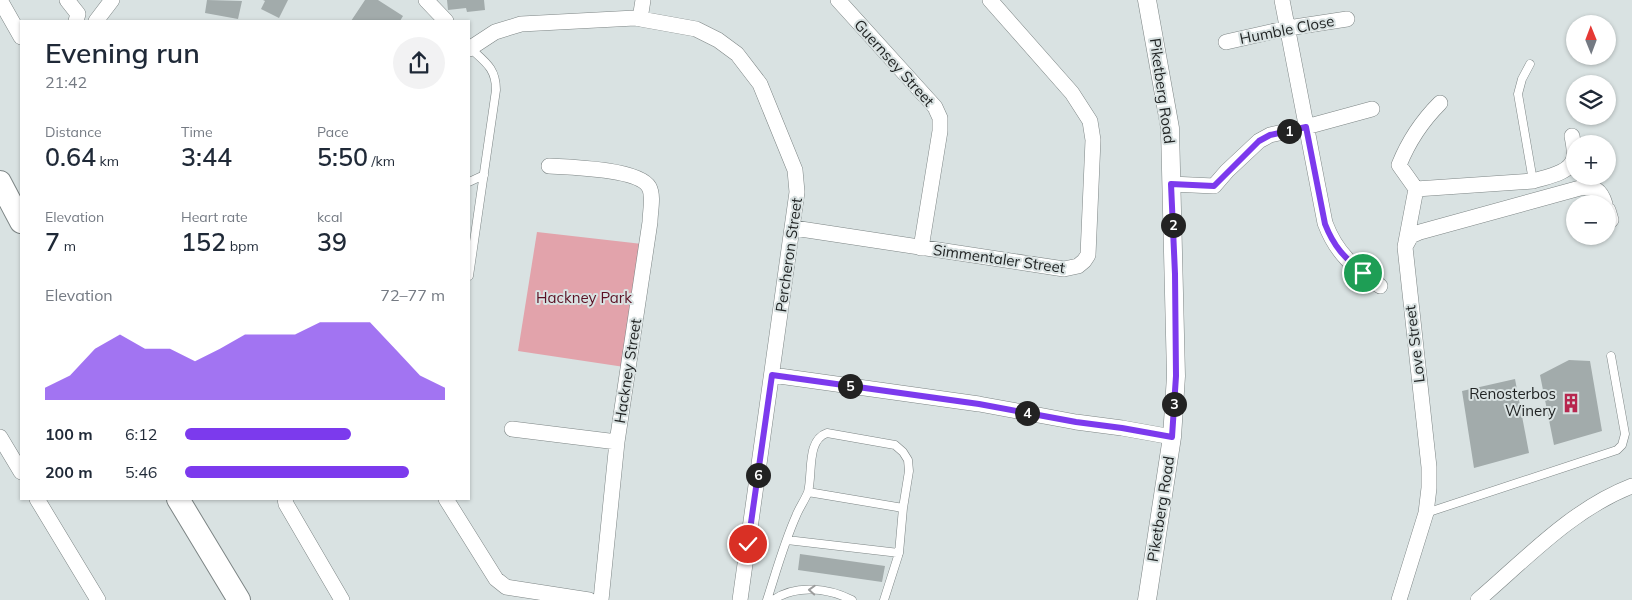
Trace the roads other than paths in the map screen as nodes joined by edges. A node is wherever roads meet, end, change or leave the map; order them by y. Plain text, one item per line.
1 (0, 0) edge
2 (67, 0) edge
3 (112, 0) edge
4 (426, 0) edge
5 (643, 0) edge
6 (838, 0) edge
7 (990, 0) edge
8 (1147, 0) edge
9 (1282, 0) edge
10 (640, 19) junction
11 (1347, 19) dead end
12 (76, 20) edge
13 (97, 20) edge
14 (445, 20) edge
15 (1288, 28) junction
16 (20, 35) edge
17 (1226, 42) dead end
18 (470, 47) edge
19 (470, 49) edge
20 (1530, 64) dead end
21 (1440, 103) dead end
22 (1372, 109) dead end
23 (1306, 127) junction
24 (549, 166) dead end
25 (1566, 169) edge
26 (484, 175) junction
27 (1533, 181) junction
28 (0, 182) edge
29 (470, 182) edge
30 (1171, 184) junction
31 (1416, 189) junction
32 (1602, 195) edge
33 (20, 220) edge
34 (794, 228) junction
35 (1405, 247) junction
36 (922, 248) junction
37 (470, 269) edge
38 (1380, 286) dead end
39 (1611, 356) dead end
40 (772, 375) junction
41 (512, 429) dead end
42 (0, 437) edge
43 (1172, 437) junction
44 (617, 442) junction
45 (20, 470) edge
46 (1632, 486) edge
47 (808, 492) junction
48 (38, 500) edge
49 (179, 500) edge
50 (285, 500) edge
51 (447, 500) edge
52 (903, 508) junction
53 (1426, 513) junction
54 (786, 540) junction
55 (899, 553) junction
56 (236, 599) edge
57 (98, 600) edge
58 (342, 600) edge
59 (590, 600) edge
60 (601, 600) edge
61 (740, 600) edge
62 (767, 600) edge
63 (773, 600) edge
64 (852, 600) edge
65 (884, 600) edge
66 (1147, 600) edge
67 (1399, 600) edge
68 (1478, 600) edge

1 - 16 street
2 - 12 street
3 - 13 street
4 - 14 street
5 - 10 street
6 - 36 street, Guernsey Street
7 - 36 street, Simmentaler Street
8 - 30 street, Piketberg Road
9 - 15 street
10 - 18 street, Percheron Street
10 - 34 street, Percheron Street
11 - 15 street, Humble Close
15 - 17 street, Humble Close
15 - 23 street
19 - 26 lane
20 - 27 lane
21 - 31 street
22 - 23 street
23 - 30 street
23 - 38 street
24 - 44 street, Hackney Street
25 - 27 street
26 - 29 lane
26 - 37 lane
27 - 31 street
28 - 33 main road
30 - 43 street, Piketberg Road
31 - 35 street, Love Street
32 - 35 street
34 - 36 street, Simmentaler Street
34 - 40 street, Percheron Street
35 - 53 street, Love Street
39 - 53 lane
40 - 43 street
40 - 61 street, Percheron Street
41 - 44 street
42 - 45 street
43 - 66 street, Piketberg Road
44 - 60 street, Hackney Street
46 - 68 street
47 - 52 lane
47 - 52 lane
47 - 54 lane
48 - 57 street
49 - 56 main road
50 - 58 street
51 - 59 street
52 - 55 lane
53 - 67 street, Love Street
54 - 55 lane
54 - 62 lane
55 - 65 lane
64 -> 63 lane

